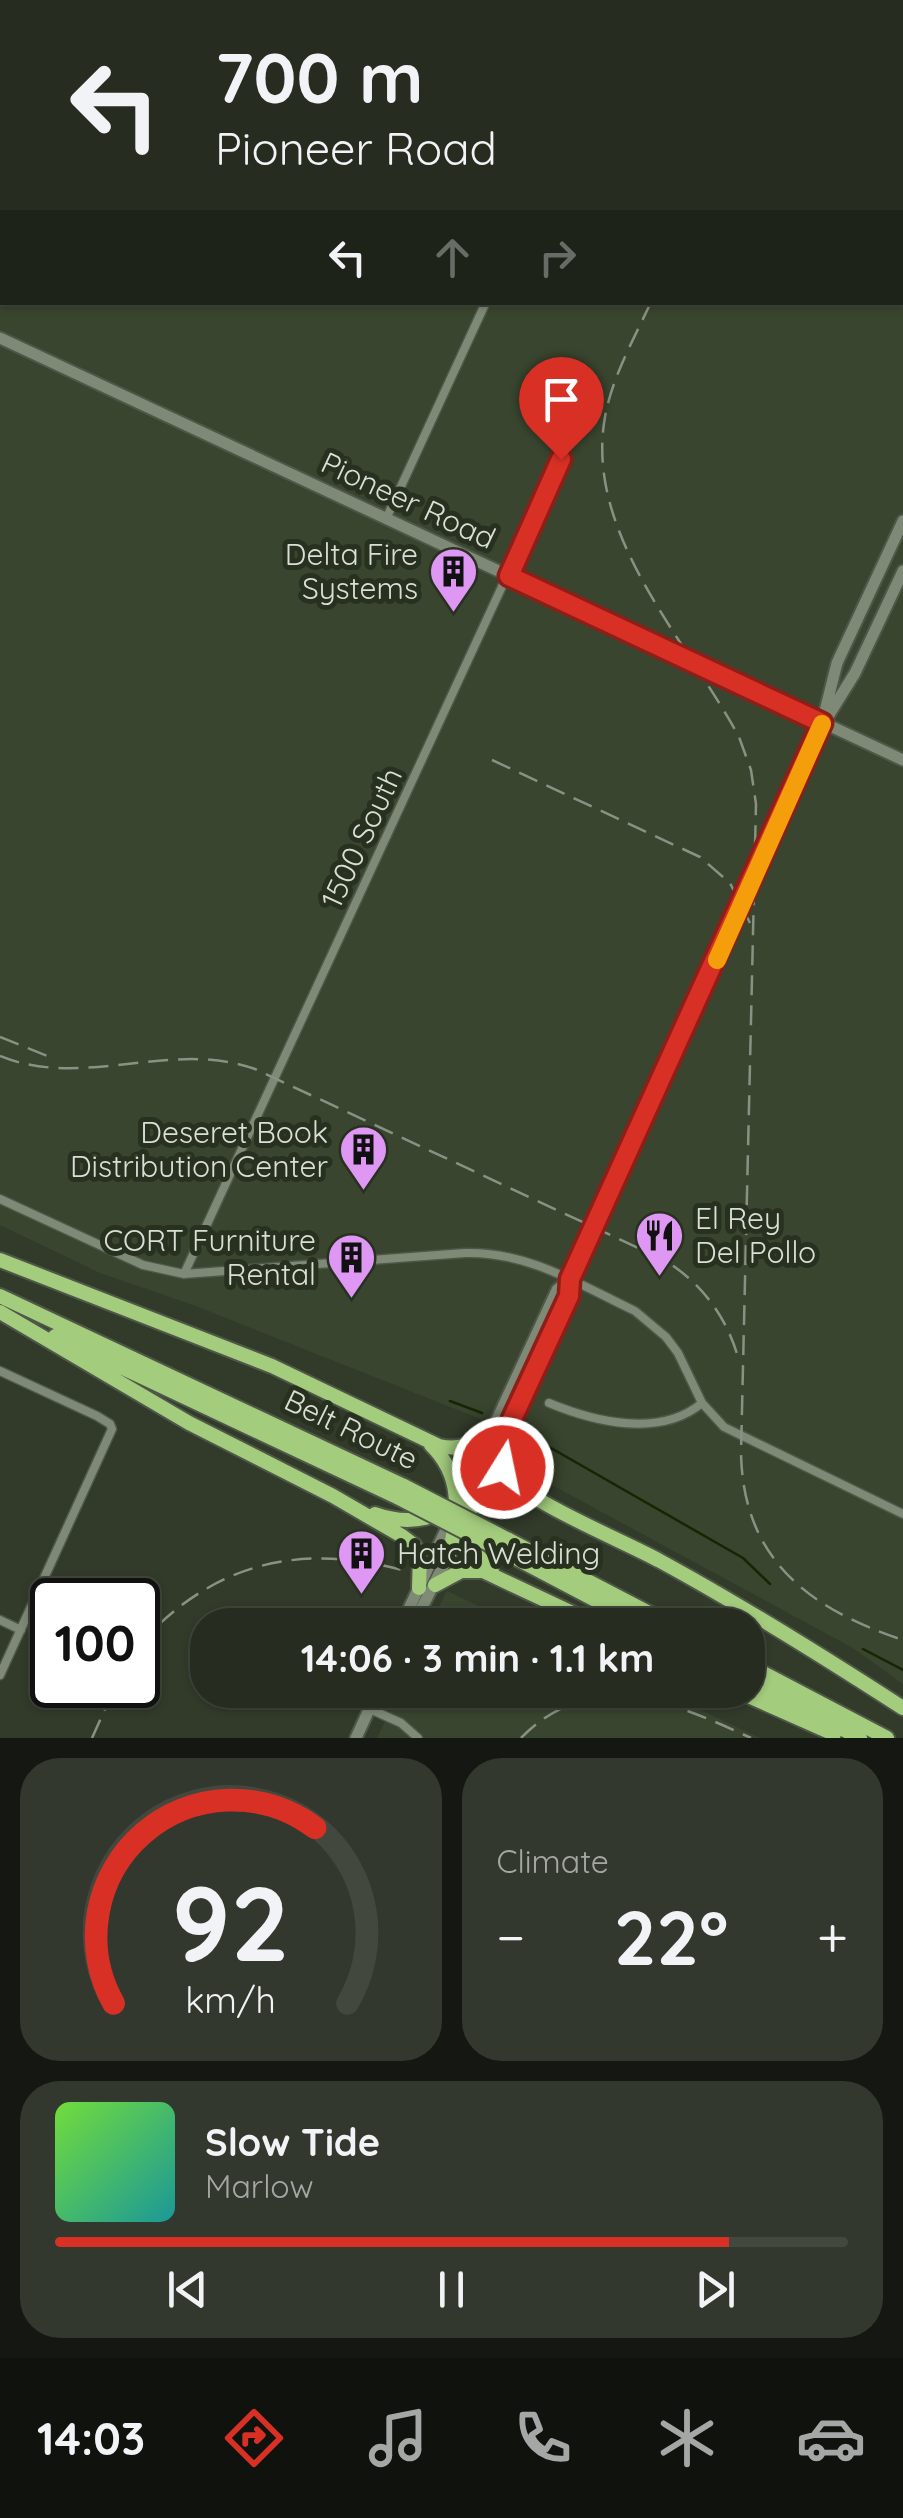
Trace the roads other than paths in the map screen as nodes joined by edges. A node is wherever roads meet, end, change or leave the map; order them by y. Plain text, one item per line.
1 (485, 305) edge
2 (0, 338) edge
3 (579, 420) dead end
4 (386, 518) junction
5 (903, 521) edge
6 (897, 551) edge
7 (903, 571) edge
8 (509, 576) junction
9 (822, 723) junction
10 (903, 760) edge
11 (0, 1198) edge
12 (0, 1260) edge
13 (184, 1274) junction
14 (570, 1279) junction
15 (0, 1296) edge
16 (0, 1311) edge
17 (0, 1371) edge
18 (549, 1402) dead end
19 (702, 1403) junction
20 (500, 1429) junction
21 (426, 1442) junction
22 (476, 1463) joint
23 (401, 1492) junction
24 (333, 1496) junction
25 (534, 1497) junction
26 (467, 1505) junction
27 (903, 1514) edge
28 (444, 1533) joint
29 (505, 1545) junction
30 (450, 1552) joint
31 (493, 1574) junction
32 (435, 1585) junction
33 (419, 1588) junction
34 (410, 1608) edge
35 (421, 1608) edge
36 (563, 1608) edge
37 (614, 1608) edge
38 (637, 1608) edge
39 (0, 1620) edge
40 (21, 1630) junction
41 (765, 1674) edge
42 (0, 1675) edge
43 (765, 1689) edge
44 (765, 1704) edge
45 (903, 1708) edge
46 (370, 1709) joint
47 (356, 1738) edge
48 (418, 1738) edge
49 (842, 1738) edge
50 (860, 1738) edge
51 (887, 1738) edge

1 - 4 street
2 - 4 main road, Pioneer Road
3 - 8 street, 1500 South
4 - 8 main road, Pioneer Road
5 - 6 main road
6 - 9 main road
7 - 9 main road
8 - 9 main road, Pioneer Road
8 - 13 street, 1500 South
9 - 10 main road, Pioneer Road
9 - 14 main road
11 - 13 street
12 - 21 highway
13 - 14 street
14 - 19 street
14 - 20 main road
15 - 23 highway, Belt Route
16 - 23 highway, Belt Route
16 - 24 highway
17 - 40 street
18 - 19 street
19 - 27 street
20 - 21 highway
20 - 22 main road
20 - 25 highway
20 - 26 main road
21 - 26 highway
22 - 26 highway
23 - 29 highway, Belt Route, bridge
24 - 26 highway
24 - 33 highway
25 - 26 highway
25 - 45 highway
26 - 28 highway
26 - 30 highway
26 - 31 highway
28 - 33 main road
29 - 37 highway, Belt Route
29 - 38 highway, Belt Route
30 - 32 main road
31 - 32 highway
31 - 36 highway
32 - 35 main road
33 - 34 main road
39 - 40 street
40 - 42 street
41 - 51 highway
43 - 50 highway
44 - 49 highway
46 - 47 main road
46 - 48 street

